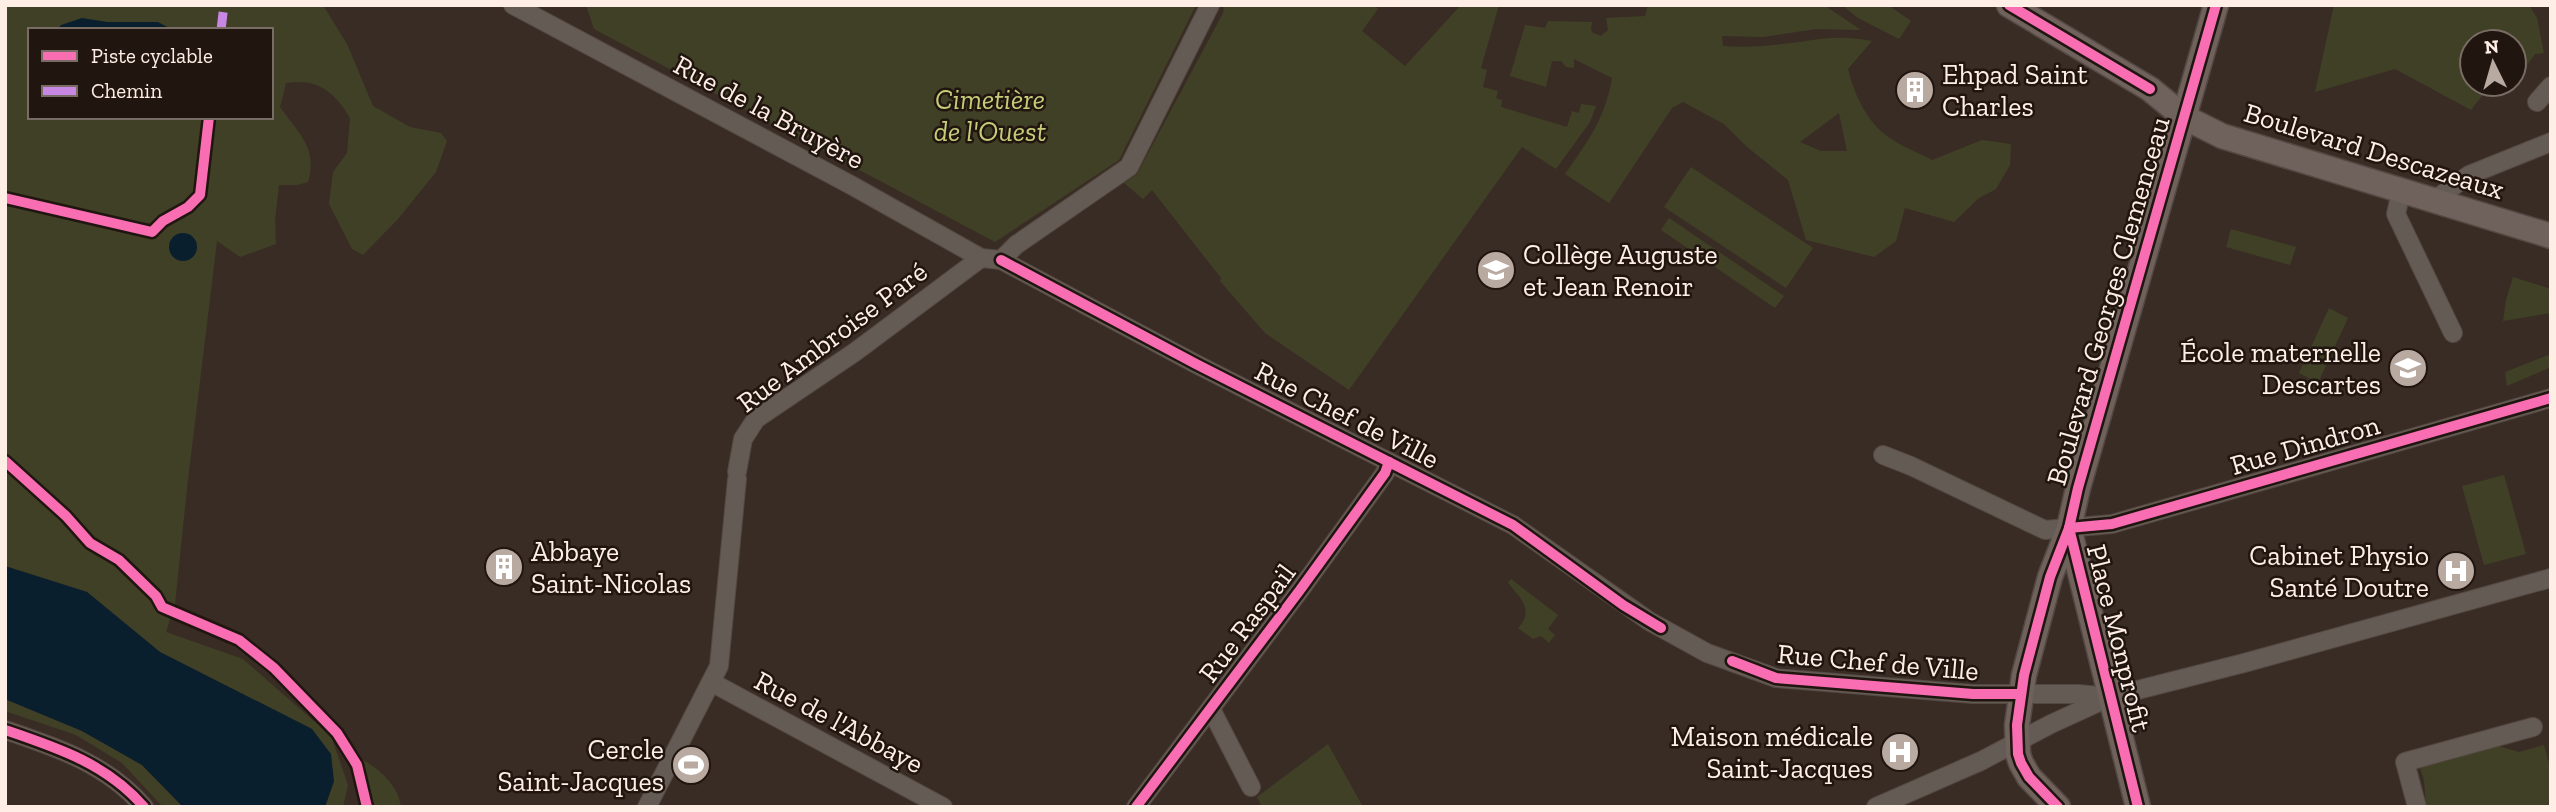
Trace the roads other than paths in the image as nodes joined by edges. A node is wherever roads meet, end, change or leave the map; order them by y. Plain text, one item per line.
1 (513, 5) edge
2 (1210, 5) edge
3 (2009, 5) edge
4 (2216, 5) edge
5 (2551, 86) edge
6 (2537, 102) dead end
7 (2184, 117) junction
8 (2551, 142) edge
9 (2401, 192) junction
10 (2433, 201) junction
11 (2551, 236) edge
12 (981, 258) junction
13 (1002, 260) junction
14 (2453, 333) dead end
15 (2551, 398) edge
16 (1883, 455) dead end
17 (1389, 462) junction
18 (2069, 528) junction
19 (2551, 578) edge
20 (711, 682) junction
21 (2021, 694) junction
22 (2110, 697) junction
23 (1211, 709) junction
24 (2533, 727) dead end
25 (5, 730) edge
26 (2017, 741) junction
27 (1251, 787) dead end
28 (144, 807) edge
29 (648, 807) edge
30 (943, 807) edge
31 (1136, 807) edge
32 (1876, 807) edge
33 (2058, 807) edge
34 (2138, 807) edge
35 (2417, 807) edge

1 - 12 street, Rue de la Bruyère
2 - 13 street
3 - 7 main road, Boulevard Descazeaux
4 - 7 main road, Boulevard Georges Clemenceau
5 - 6 street
7 - 9 main road, Boulevard Descazeaux
7 - 18 main road, Boulevard Georges Clemenceau
8 - 10 street
9 - 10 main road, Boulevard Descazeaux
9 - 14 street
10 - 11 main road, Boulevard Descazeaux
12 - 13 street, Rue de la Bruyère
12 - 20 street, Rue Ambroise Paré
13 - 17 street, Rue Chef de Ville
15 - 18 street, Rue Dindron
16 - 18 street, Rue Dindron
17 - 21 street, Rue Chef de Ville
17 - 23 street, Rue Raspail
18 - 21 main road, Place Monprofit
18 - 22 main road, Place Monprofit
19 - 22 street
20 - 29 street, Rue Ambroise Paré
20 - 30 street, Rue de l'Abbaye
21 - 22 street, Place Monprofit
21 - 26 main road, Place Monprofit
22 - 26 street, Place Monprofit
22 - 34 main road, Place Monprofit
23 - 27 street
23 - 31 street, Rue Raspail
24 - 35 street
25 - 28 street
26 - 32 street
26 - 33 main road, Place Monprofit

